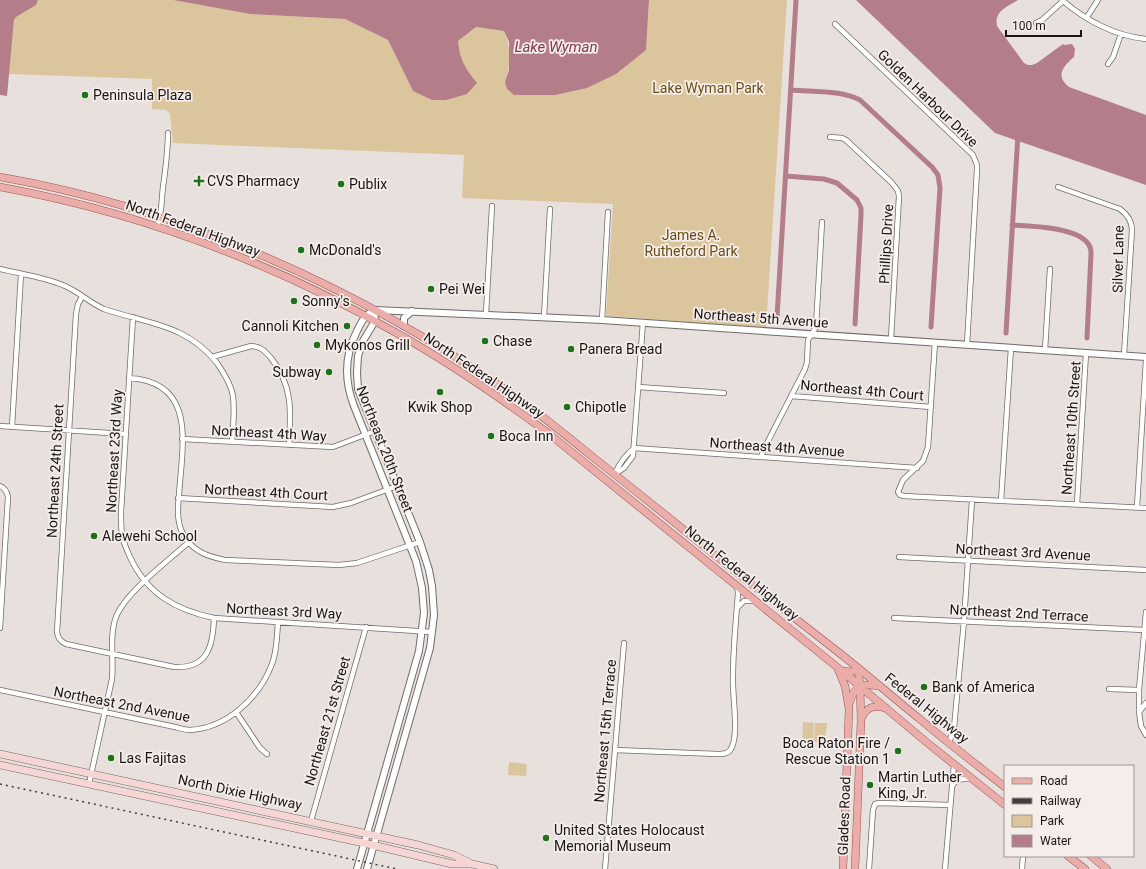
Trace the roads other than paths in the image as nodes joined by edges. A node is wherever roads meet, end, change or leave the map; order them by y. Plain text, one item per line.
1 (1098, 0) edge
2 (1063, 1) edge
3 (1087, 17) junction
4 (1036, 23) dead end
5 (835, 24) dead end
6 (1121, 34) junction
7 (1146, 39) edge
8 (1108, 64) dead end
9 (168, 133) dead end
10 (830, 137) dead end
11 (0, 177) edge
12 (0, 187) edge
13 (1058, 187) dead end
14 (492, 206) dead end
15 (550, 208) dead end
16 (608, 212) dead end
17 (161, 218) junction
18 (822, 222) dead end
19 (157, 227) junction
20 (189, 228) junction
21 (177, 234) junction
22 (1050, 269) dead end
23 (0, 270) edge
24 (21, 274) junction
25 (82, 296) junction
26 (374, 310) junction
27 (412, 311) junction
28 (486, 314) junction
29 (365, 315) junction
30 (133, 317) junction
31 (544, 317) junction
32 (602, 320) junction
33 (375, 321) junction
34 (643, 322) junction
35 (404, 326) junction
36 (812, 334) junction
37 (891, 339) junction
38 (935, 342) junction
39 (967, 345) junction
40 (1011, 348) junction
41 (1045, 350) junction
42 (1086, 353) junction
43 (1124, 355) junction
44 (212, 357) junction
45 (1146, 357) edge
46 (1146, 360) edge
47 (463, 362) junction
48 (346, 367) junction
49 (357, 368) junction
50 (457, 370) junction
51 (129, 378) junction
52 (638, 387) junction
53 (492, 393) junction
54 (510, 393) junction
55 (724, 393) dead end
56 (791, 396) junction
57 (931, 407) junction
58 (554, 425) junction
59 (0, 426) edge
60 (12, 427) junction
61 (69, 430) junction
62 (375, 431) junction
63 (548, 433) junction
64 (125, 434) junction
65 (365, 435) junction
66 (182, 439) junction
67 (232, 442) junction
68 (289, 445) junction
69 (634, 448) junction
70 (761, 457) junction
71 (918, 468) junction
72 (596, 472) junction
73 (615, 474) junction
74 (609, 483) junction
75 (628, 485) junction
76 (0, 486) edge
77 (397, 486) junction
78 (388, 490) junction
79 (178, 498) junction
80 (972, 500) junction
81 (1001, 501) junction
82 (1077, 504) junction
83 (1137, 507) junction
84 (1146, 508) edge
85 (189, 542) junction
86 (420, 542) junction
87 (410, 545) junction
88 (899, 557) dead end
89 (968, 560) junction
90 (1146, 570) edge
91 (145, 581) junction
92 (737, 585) junction
93 (762, 593) junction
94 (748, 595) junction
95 (756, 601) junction
96 (737, 608) junction
97 (1146, 612) edge
98 (214, 618) junction
99 (894, 618) dead end
100 (964, 621) junction
101 (278, 622) junction
102 (366, 627) junction
103 (0, 628) edge
104 (1144, 630) junction
105 (422, 631) junction
106 (432, 632) junction
107 (624, 643) dead end
108 (834, 648) joint
109 (113, 654) junction
110 (858, 668) junction
111 (840, 669) junction
112 (860, 686) junction
113 (879, 686) junction
114 (1109, 689) dead end
115 (0, 690) edge
116 (1139, 690) junction
117 (1146, 703) edge
118 (886, 708) junction
119 (849, 709) junction
120 (236, 712) junction
121 (1139, 712) junction
122 (105, 713) junction
123 (861, 720) junction
124 (1146, 735) edge
125 (949, 743) junction
126 (615, 750) junction
127 (0, 754) edge
128 (266, 754) dead end
129 (389, 755) junction
130 (399, 757) junction
131 (954, 764) junction
132 (0, 765) edge
133 (92, 774) junction
134 (971, 778) junction
135 (89, 784) junction
136 (952, 786) junction
137 (1004, 786) edge
138 (221, 802) junction
139 (1004, 804) edge
140 (950, 805) junction
141 (219, 812) junction
142 (311, 821) junction
143 (367, 833) junction
144 (376, 835) junction
145 (364, 843) junction
146 (374, 845) junction
147 (1023, 857) edge
148 (1069, 857) edge
149 (1092, 857) edge
150 (472, 864) junction
151 (357, 869) edge
152 (367, 869) edge
153 (494, 869) edge
154 (605, 869) edge
155 (843, 869) edge
156 (855, 869) edge
157 (869, 869) edge
158 (945, 869) edge
159 (1022, 869) edge
160 (1085, 869) edge
161 (1107, 869) edge

1 - 3 street
2 - 3 street
2 - 4 street
3 - 6 street
5 - 39 street, Golden Harbour Drive
6 - 7 street
6 - 8 street
9 - 17 street
10 - 37 street, Phillips Drive
11 - 17 main road, North Federal Highway
12 - 19 main road, North Federal Highway
13 - 43 street, Silver Lane
14 - 28 street
15 - 31 street
16 - 32 street
17 - 19 street
17 - 20 main road, North Federal Highway
18 - 36 street
19 - 21 main road, North Federal Highway
20 - 21 main road
20 - 26 main road, North Federal Highway
21 - 29 main road, North Federal Highway
22 - 41 street
23 - 24 street
24 - 25 street
24 - 60 street
25 - 30 street
25 - 61 street, Northeast 24th Street
26 - 27 street, Northeast 5th Avenue
26 - 29 street
26 - 33 street
26 - 35 main road, North Federal Highway
27 - 28 street, Northeast 5th Avenue
27 - 35 street
28 - 31 street, Northeast 5th Avenue
29 - 33 main road, North Federal Highway
29 - 48 street, Northeast 20th Street
30 - 44 street
30 - 51 street, Northeast 23rd Way
31 - 32 street, Northeast 5th Avenue
32 - 34 street, Northeast 5th Avenue
33 - 49 street, Northeast 20th Street
33 - 50 main road, North Federal Highway
34 - 36 street, Northeast 5th Avenue
34 - 52 street
35 - 47 main road, North Federal Highway
36 - 37 street, Northeast 5th Avenue
36 - 56 street
37 - 38 street, Northeast 5th Avenue
38 - 39 street, Northeast 5th Avenue
38 - 57 street
39 - 40 street, Northeast 5th Avenue
40 - 41 street, Northeast 5th Avenue
40 - 81 street
41 - 42 street, Northeast 5th Avenue
42 - 43 street, Northeast 5th Avenue
42 - 82 street, Northeast 10th Street
43 - 45 street, Northeast 5th Avenue
44 - 67 street
44 - 68 street
46 - 83 street
47 - 50 main road
47 - 54 main road, North Federal Highway
48 - 49 street
48 - 65 street, Northeast 20th Street
49 - 62 street, Northeast 20th Street
50 - 53 main road, North Federal Highway
51 - 64 street, Northeast 23rd Way
51 - 66 street
52 - 55 street
52 - 69 street
53 - 54 main road
53 - 63 main road, North Federal Highway
54 - 58 main road, North Federal Highway
56 - 57 street, Northeast 4th Court
56 - 70 street
57 - 71 street
58 - 63 street
58 - 73 main road, North Federal Highway
59 - 60 street
60 - 61 street
61 - 64 street
61 - 109 street, Northeast 24th Street
62 - 65 street, Northeast 4th Way
62 - 77 street, Northeast 20th Street
63 - 72 main road, North Federal Highway
64 - 91 street, Northeast 23rd Way
65 - 68 street, Northeast 4th Way
65 - 78 street, Northeast 20th Street
66 - 67 street, Northeast 4th Way
66 - 79 street
67 - 68 street, Northeast 4th Way
69 - 70 street, Northeast 4th Avenue
69 - 73 street
70 - 71 street, Northeast 4th Avenue
71 - 80 street
72 - 73 main road
72 - 74 main road, North Federal Highway
73 - 75 main road, North Federal Highway
74 - 75 main road
74 - 92 main road, North Federal Highway
75 - 93 main road, North Federal Highway
76 - 103 street
77 - 78 street, Northeast 4th Court
77 - 86 street, Northeast 20th Street
78 - 79 street, Northeast 4th Court
78 - 87 street, Northeast 20th Street
79 - 85 street
80 - 81 street
80 - 89 street
81 - 82 street
82 - 83 street
83 - 84 street
85 - 87 street
85 - 91 street
86 - 87 street
86 - 106 street, Northeast 20th Street
87 - 105 street, Northeast 20th Street
88 - 89 street, Northeast 3rd Avenue
89 - 90 street, Northeast 3rd Avenue
89 - 100 street
91 - 98 street, Northeast 3rd Way
91 - 109 street
92 - 94 main road, North Federal Highway
92 - 96 street
93 - 94 main road
93 - 108 main road, North Federal Highway
94 - 95 main road, North Federal Highway
95 - 96 street
95 - 111 main road, North Federal Highway
96 - 126 street
97 - 104 street
98 - 101 street, Northeast 3rd Way
98 - 109 street
99 - 100 street, Northeast 2nd Terrace
100 - 104 street, Northeast 2nd Terrace
100 - 125 street
101 - 102 street, Northeast 3rd Way
101 - 120 street, Northeast 2nd Avenue
102 - 105 street, Northeast 3rd Way
102 - 142 street, Northeast 21st Street
104 - 116 street
105 - 106 street, Northeast 3rd Way
105 - 129 street, Northeast 20th Street
106 - 130 street, Northeast 20th Street
107 - 126 street, Northeast 15th Terrace
108 - 110 main road, Federal Highway
109 - 122 street
110 - 111 main road
110 - 112 main road, Glades Road
110 - 113 main road, Federal Highway
111 - 112 main road, North Federal Highway
111 - 119 main road, Glades Road
112 - 113 main road
112 - 118 main road, North Federal Highway
112 - 119 main road
112 - 123 main road, Glades Road
113 - 125 main road, Federal Highway
114 - 116 street
115 - 122 street, Northeast 2nd Avenue
116 - 121 street
117 - 121 street
118 - 123 main road
118 - 131 main road, Federal Highway
119 - 155 main road, Glades Road
120 - 122 street, Northeast 2nd Avenue
120 - 128 street
121 - 124 street
122 - 133 street
123 - 156 main road, Glades Road
125 - 137 main road, Federal Highway
126 - 154 street, Northeast 15th Terrace
127 - 133 main road, North Dixie Highway
129 - 130 street
129 - 143 street, Northeast 20th Street
130 - 144 street, Northeast 20th Street
131 - 134 main road, Federal Highway
131 - 136 street
132 - 135 main road, North Dixie Highway
133 - 135 street
133 - 138 main road, North Dixie Highway
134 - 136 street
134 - 139 main road, Federal Highway
135 - 141 main road, North Dixie Highway
136 - 140 street
138 - 141 main road
138 - 142 main road, North Dixie Highway
140 - 157 street
140 - 158 street
141 - 145 main road, North Dixie Highway
142 - 143 main road, North Dixie Highway
143 - 144 main road, North Dixie Highway
143 - 145 street, Northeast 20th Street
144 - 146 street, Northeast 20th Street
144 - 150 main road, North Dixie Highway
145 - 146 main road, North Dixie Highway
145 - 151 street, Northeast 20th Street
146 - 150 main road, North Dixie Highway
146 - 152 street, Northeast 20th Street
147 - 159 street
148 - 160 main road
149 - 161 main road
150 - 153 main road, North Dixie Highway

